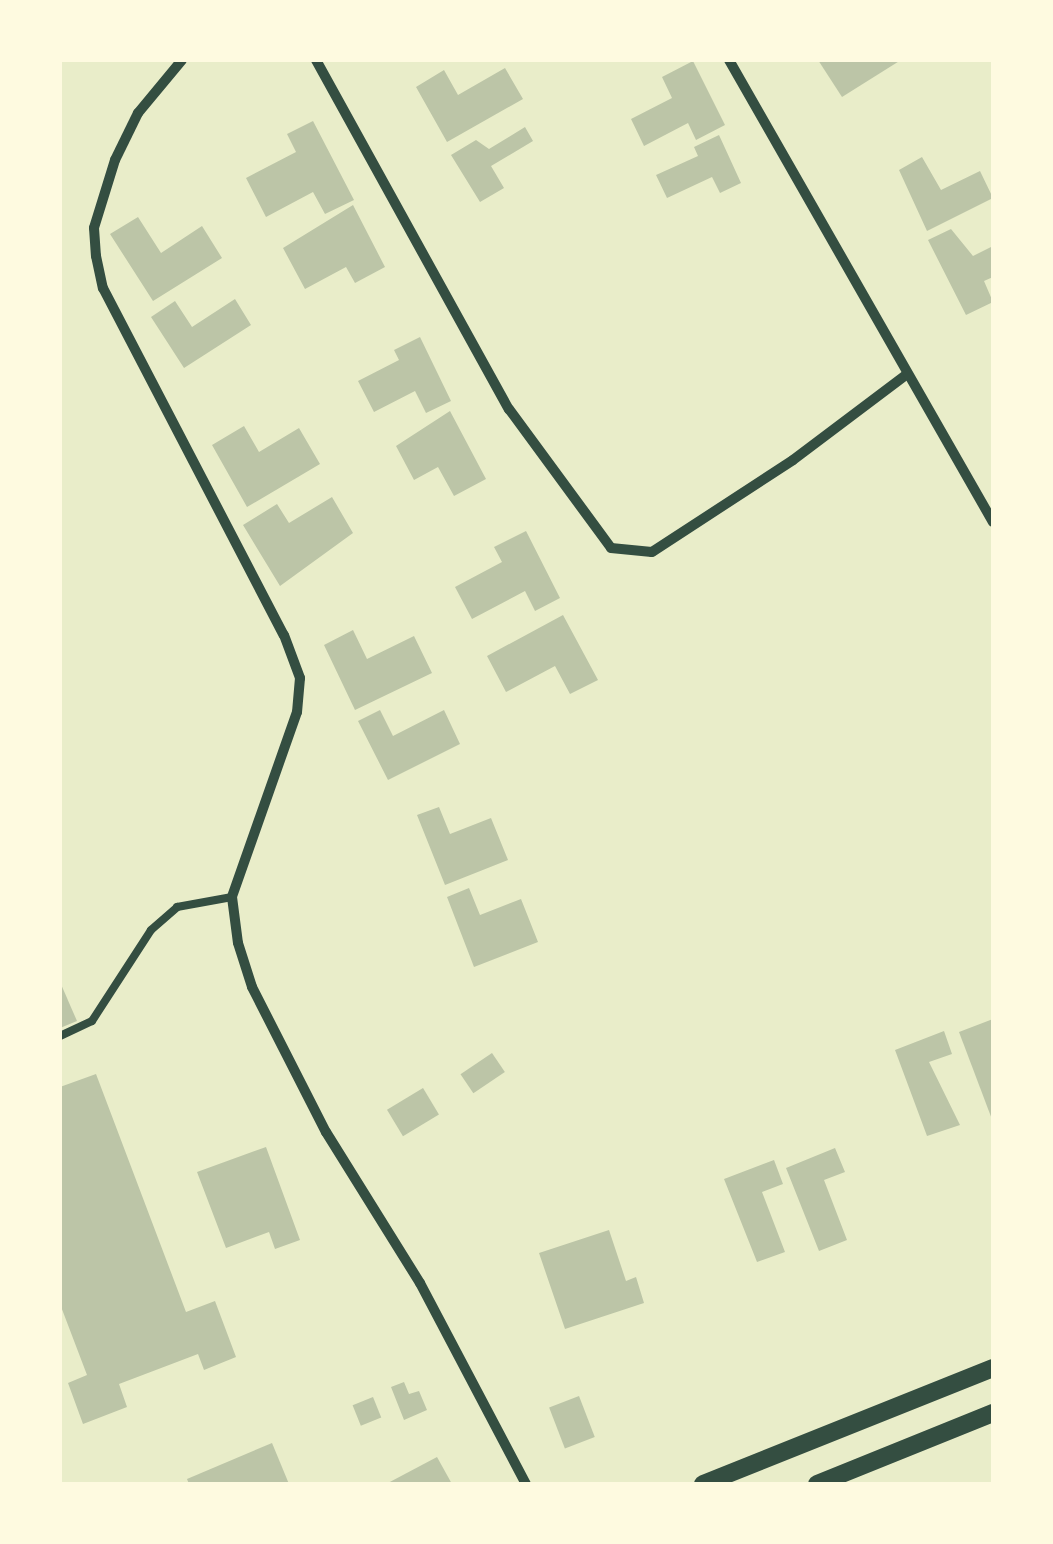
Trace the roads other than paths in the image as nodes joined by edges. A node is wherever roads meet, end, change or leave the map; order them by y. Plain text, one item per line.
1 (182, 60) edge
2 (316, 60) edge
3 (729, 60) edge
4 (907, 374) junction
5 (993, 522) edge
6 (232, 897) junction
7 (60, 1036) edge
8 (993, 1368) edge
9 (993, 1414) edge
10 (838, 1480) edge
11 (526, 1484) edge
12 (703, 1484) edge
13 (817, 1484) edge

1 - 6 street
2 - 4 street
3 - 4 street
4 - 5 street
6 - 7 lane
6 - 11 street
8 - 12 street
9 - 10 street
10 - 13 street

